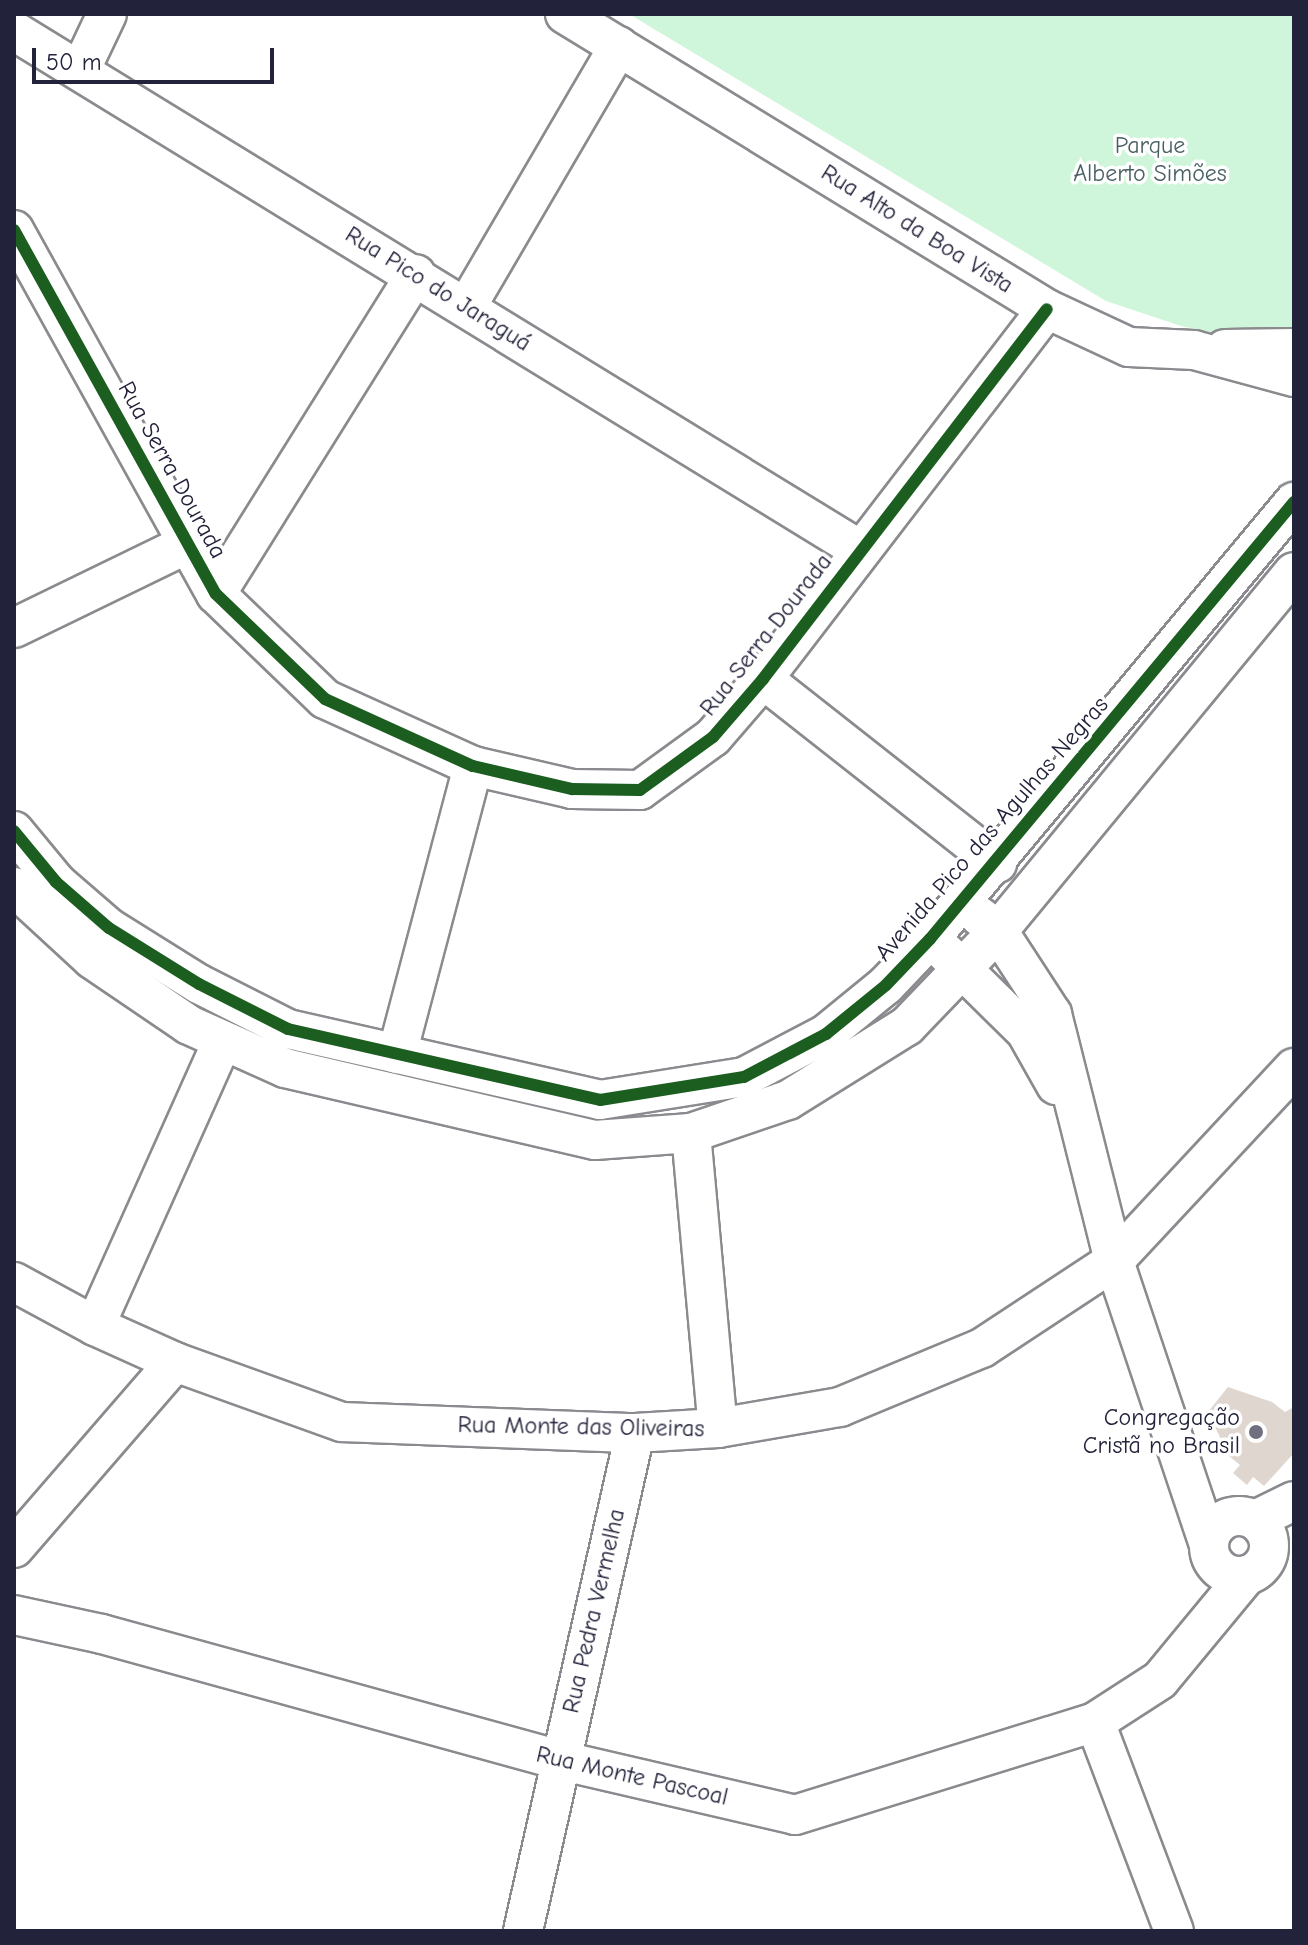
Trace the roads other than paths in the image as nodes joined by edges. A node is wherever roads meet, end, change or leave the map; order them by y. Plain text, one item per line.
1 (107, 14) edge
2 (565, 14) edge
3 (14, 31) edge
4 (619, 46) junction
5 (80, 71) junction
6 (14, 230) edge
7 (416, 274) junction
8 (467, 306) junction
9 (1047, 309) junction
10 (1294, 348) edge
11 (1194, 350) junction
12 (1294, 377) edge
13 (1294, 502) edge
14 (187, 544) junction
15 (860, 550) junction
16 (1294, 572) edge
17 (216, 594) junction
18 (14, 628) edge
19 (763, 679) junction
20 (473, 766) junction
21 (14, 831) edge
22 (997, 863) junction
23 (14, 887) edge
24 (963, 904) junction
25 (998, 931) junction
26 (930, 939) junction
27 (962, 968) junction
28 (222, 1042) junction
29 (397, 1054) junction
30 (1294, 1068) edge
31 (691, 1133) junction
32 (1090, 1169) junction
33 (1114, 1261) junction
34 (14, 1282) edge
35 (95, 1326) junction
36 (175, 1362) junction
37 (718, 1428) junction
38 (635, 1433) junction
39 (1182, 1470) junction
40 (1294, 1501) edge
41 (1294, 1515) edge
42 (1254, 1526) junction
43 (14, 1548) edge
44 (1228, 1564) junction
45 (14, 1615) edge
46 (1095, 1722) junction
47 (559, 1760) junction
48 (523, 1931) edge
49 (1174, 1931) edge

1 - 5 street
2 - 4 street, Rua Alto da Boa Vista
3 - 5 street, Rua Pico do Jaraguá
4 - 8 street
4 - 9 street, Rua Alto da Boa Vista
5 - 7 street, Rua Pico do Jaraguá
6 - 14 street, Rua Serra Dourada
7 - 8 street, Rua Pico do Jaraguá
7 - 17 street
8 - 15 street, Rua Pico do Jaraguá
9 - 11 street, Rua Alto da Boa Vista
9 - 15 street, Rua Serra Dourada
10 - 11 street
11 - 12 street, Rua Alto da Boa Vista
13 - 22 street, Avenida Pico das Agulhas Negras
14 - 17 street, Rua Serra Dourada
14 - 18 street
15 - 19 street, Rua Serra Dourada
16 - 25 street
17 - 20 street, Rua Serra Dourada
19 - 20 street, Rua Serra Dourada
19 - 22 street
20 - 29 street
21 - 29 street, Avenida Pico das Agulhas Negras
22 - 24 street, Avenida Pico das Agulhas Negras
23 - 28 street
24 - 25 street
24 - 26 street, Avenida Pico das Agulhas Negras
25 - 27 street
25 - 32 street
26 - 27 street
26 - 29 street, Avenida Pico das Agulhas Negras
27 - 31 street
27 - 32 street
28 - 31 street
28 - 35 street
30 - 33 street, Rua Monte das Oliveiras
31 - 37 street
32 - 33 street
33 - 37 street, Rua Monte das Oliveiras
33 - 39 street
34 - 35 street, Rua Monte das Oliveiras
35 - 36 street, Rua Monte das Oliveiras
36 - 38 street, Rua Monte das Oliveiras
36 - 43 street
37 - 38 street, Rua Monte das Oliveiras
38 - 47 street, Rua Pedra Vermelha
39 - 42 street
39 - 44 street
40 - 42 street
41 - 42 street
42 - 44 street
42 - 44 street
44 - 46 street, Rua Monte Pascoal
45 - 47 street, Rua Monte Pascoal
46 - 47 street, Rua Monte Pascoal
46 - 49 street
47 - 48 street, Rua Pedra Vermelha

